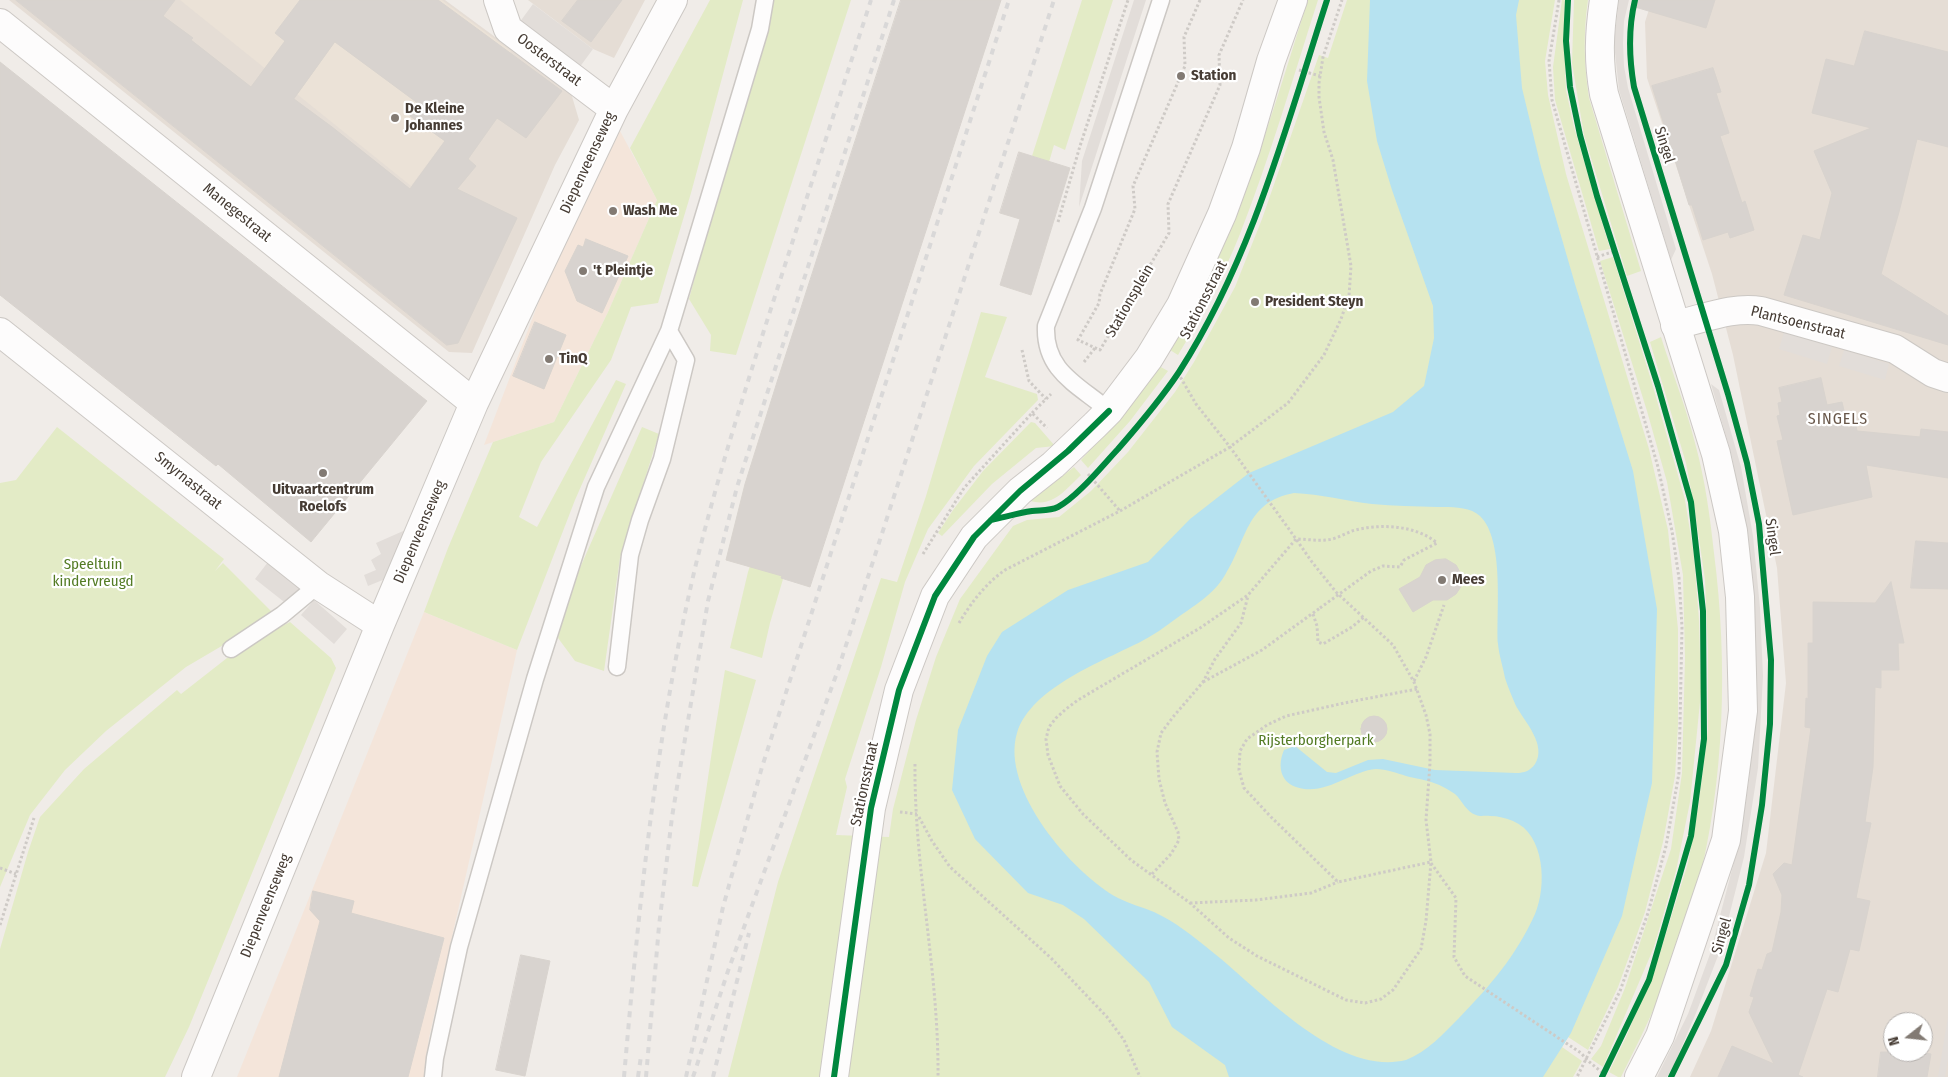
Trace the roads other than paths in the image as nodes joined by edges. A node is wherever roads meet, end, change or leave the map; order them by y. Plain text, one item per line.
1 (498, 0) edge
2 (673, 0) edge
3 (765, 0) edge
4 (1161, 0) edge
5 (1292, 0) edge
6 (1604, 0) edge
7 (0, 23) edge
8 (614, 108) junction
9 (1676, 325) junction
10 (669, 331) junction
11 (0, 332) edge
12 (1948, 378) edge
13 (474, 403) junction
14 (1109, 411) junction
15 (318, 585) junction
16 (380, 624) junction
17 (231, 649) dead end
18 (617, 667) dead end
19 (196, 1077) edge
20 (433, 1077) edge
21 (834, 1077) edge
22 (1639, 1077) edge

1 - 8 street, Oosterstraat
2 - 8 street, Diepenveenseweg
3 - 10 lane
4 - 14 lane
5 - 14 street, Stationsstraat
6 - 9 street, Singel
7 - 13 street, Manegestraat
8 - 13 street, Diepenveenseweg
9 - 12 street, Plantsoenstraat
9 - 22 street, Singel
10 - 18 lane
10 - 20 lane
11 - 15 street, Smyrnastraat
13 - 16 street, Diepenveenseweg
14 - 21 street, Stationsstraat
15 - 16 street, Smyrnastraat
15 - 17 lane
16 - 19 street, Diepenveenseweg

